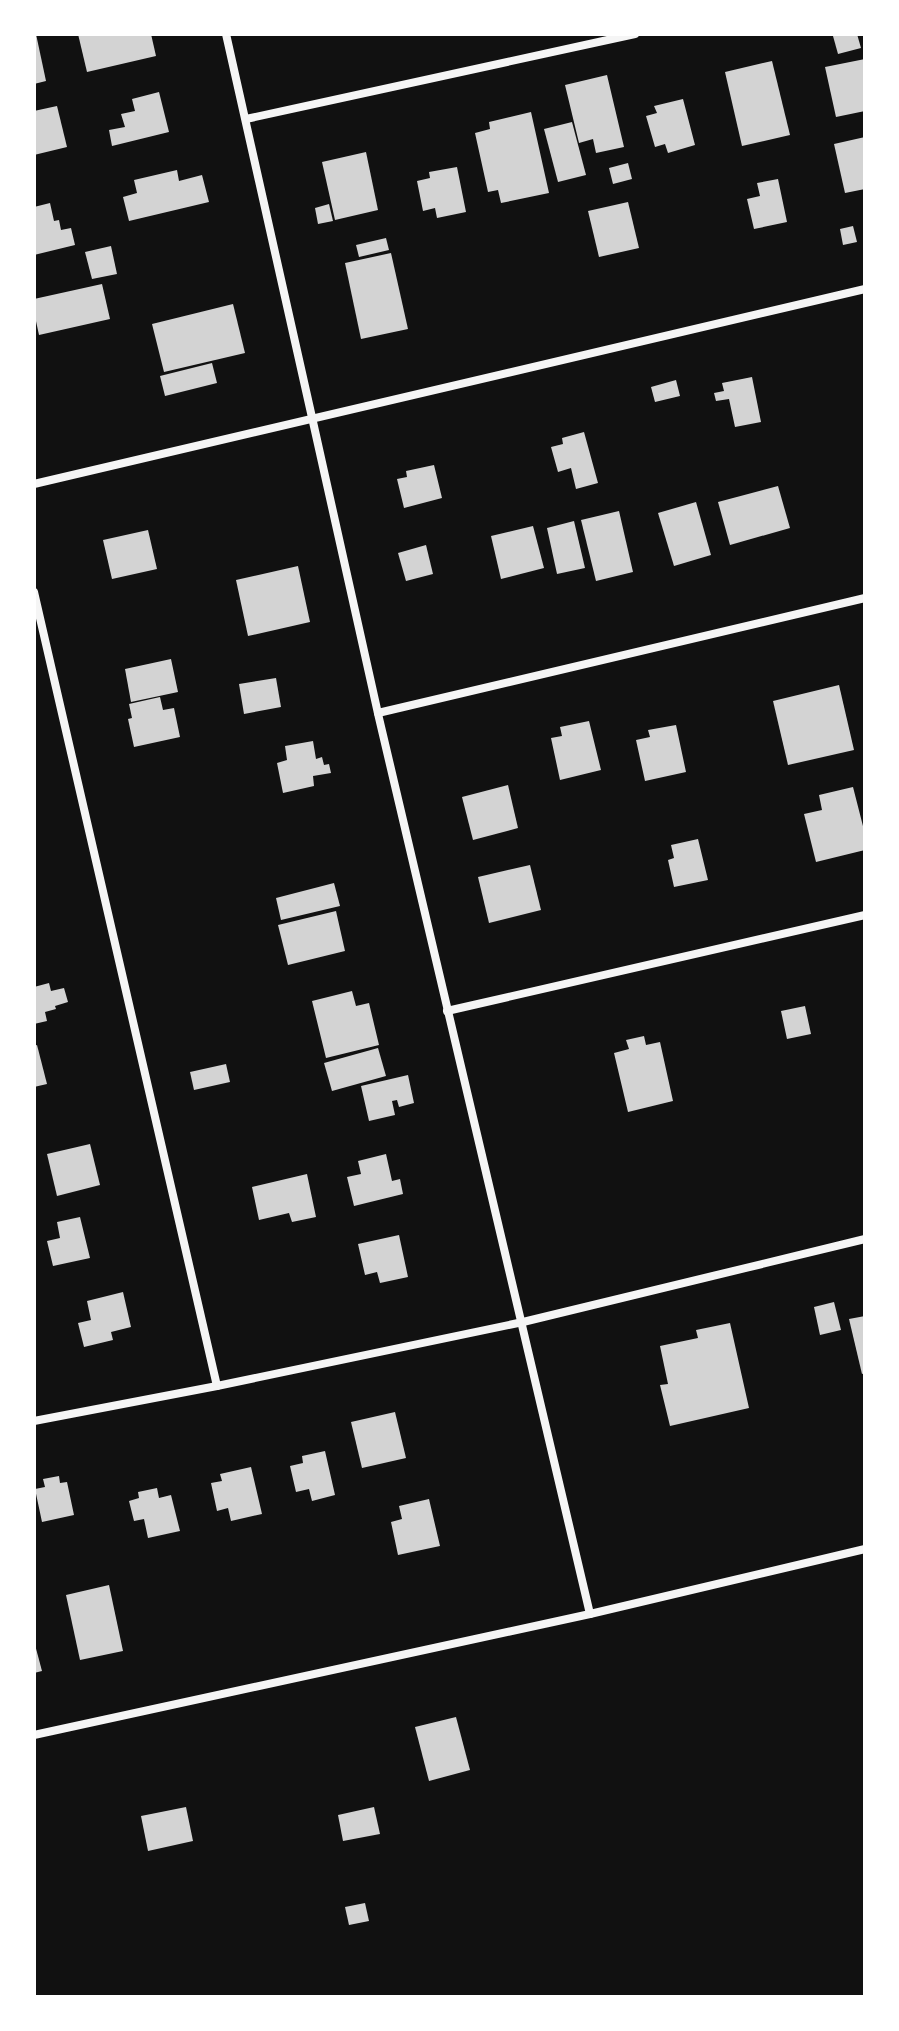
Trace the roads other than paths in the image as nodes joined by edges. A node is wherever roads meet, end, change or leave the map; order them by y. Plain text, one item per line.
1 (226, 34) edge
2 (635, 34) edge
3 (246, 119) junction
4 (865, 289) edge
5 (312, 419) junction
6 (34, 484) edge
7 (34, 592) edge
8 (865, 598) edge
9 (378, 713) junction
10 (865, 915) edge
11 (447, 1011) junction
12 (865, 1239) edge
13 (523, 1322) junction
14 (217, 1386) junction
15 (34, 1421) edge
16 (865, 1549) edge
17 (590, 1614) junction
18 (34, 1735) edge

1 - 3 street
2 - 3 street
3 - 5 street
4 - 5 street
5 - 6 street
5 - 9 street
7 - 14 street
8 - 9 street
9 - 11 street
10 - 11 street
11 - 13 street
12 - 13 street
13 - 14 street
13 - 17 street
14 - 15 street
16 - 17 street
17 - 18 street

